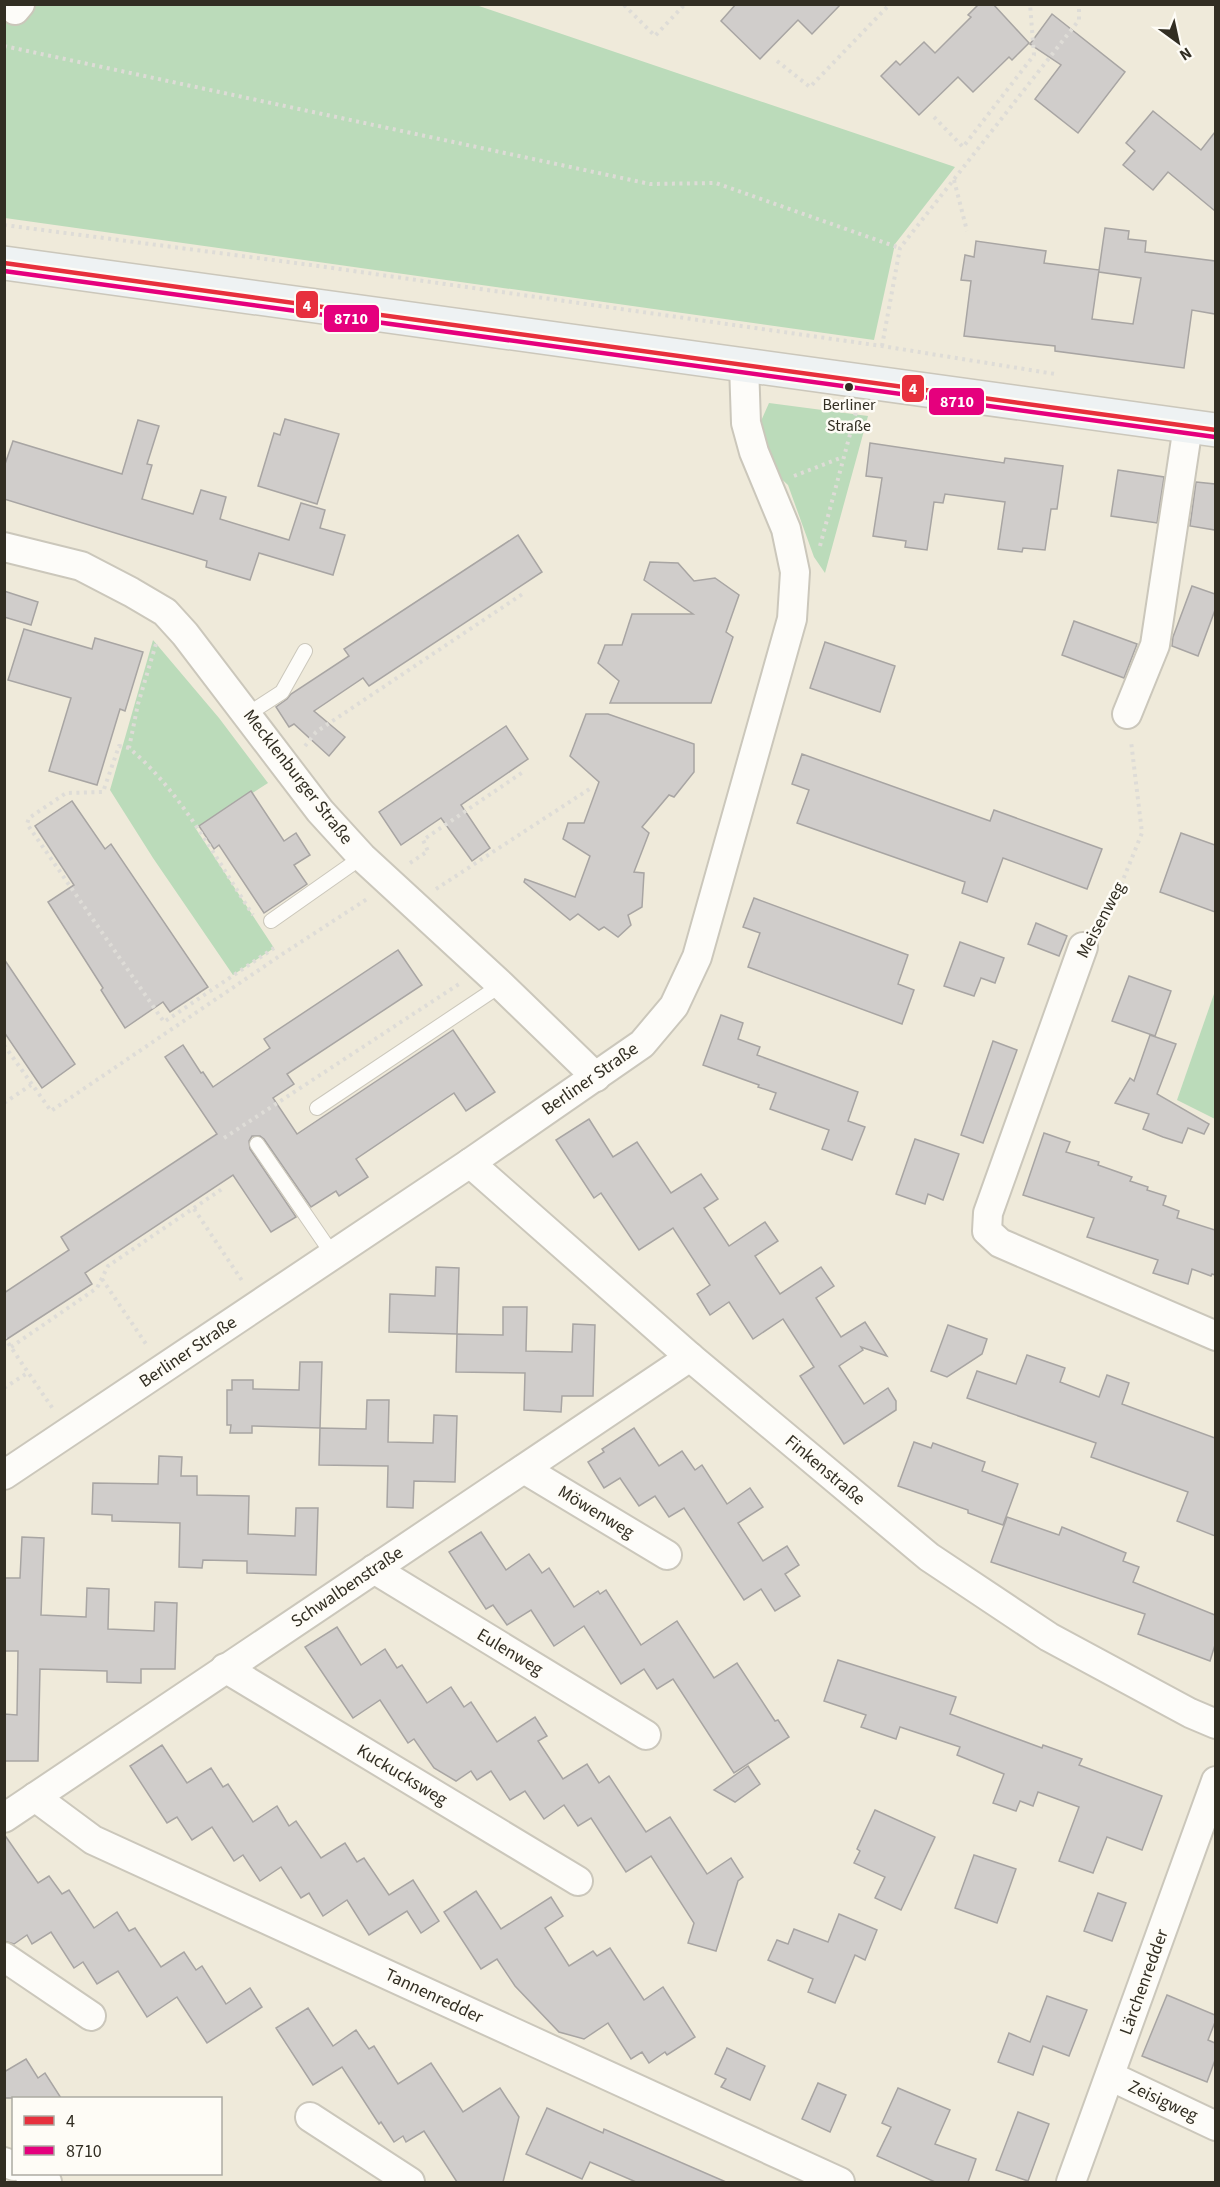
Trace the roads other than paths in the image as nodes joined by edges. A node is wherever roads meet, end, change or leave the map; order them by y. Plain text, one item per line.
1 (4, 263) edge
2 (744, 365) junction
3 (1202, 428) edge
4 (4, 547) edge
5 (304, 651) dead end
6 (248, 714) junction
7 (1127, 714) road end
8 (362, 857) junction
9 (271, 921) dead end
10 (1083, 947) road end
11 (501, 985) junction
12 (596, 1077) junction
13 (317, 1108) dead end
14 (257, 1144) dead end
15 (470, 1163) junction
16 (333, 1255) junction
17 (1215, 1336) edge
18 (690, 1357) junction
19 (524, 1469) junction
20 (4, 1475) edge
21 (667, 1555) dead end
22 (374, 1569) junction
23 (225, 1668) junction
24 (1215, 1724) edge
25 (646, 1735) dead end
26 (1215, 1781) edge
27 (16, 1806) edge
28 (578, 1881) dead end
29 (4, 1957) edge
30 (91, 2016) dead end
31 (1110, 2076) junction
32 (310, 2117) dead end
33 (1215, 2126) edge
34 (31, 2175) edge
35 (47, 2182) edge
36 (410, 2182) edge
37 (840, 2182) edge
38 (1071, 2182) edge

1 - 2 main road
2 - 3 main road
2 - 12 street, Berliner Straße
3 - 7 street
4 - 6 street, Mecklenburger Straße
5 - 6 lane
6 - 8 street, Mecklenburger Straße
8 - 9 lane
8 - 11 street, Mecklenburger Straße
10 - 17 street, Meisenweg
11 - 12 street, Mecklenburger Straße
11 - 13 lane
12 - 15 street, Berliner Straße
14 - 16 lane
15 - 16 street, Berliner Straße
15 - 18 street, Finkenstraße
16 - 20 street, Berliner Straße
18 - 19 street, Schwalbenstraße
18 - 24 street, Finkenstraße
19 - 21 street, Möwenweg
19 - 22 street, Schwalbenstraße
22 - 23 street, Schwalbenstraße
22 - 25 street, Eulenweg
23 - 27 street, Schwalbenstraße
23 - 28 street, Kuckucksweg
26 - 31 street, Lärchenredder
27 - 37 street, Tannenredder
29 - 30 street
31 - 33 street, Zeisigweg
31 - 38 street, Lärchenredder
32 - 36 street
34 - 35 street

